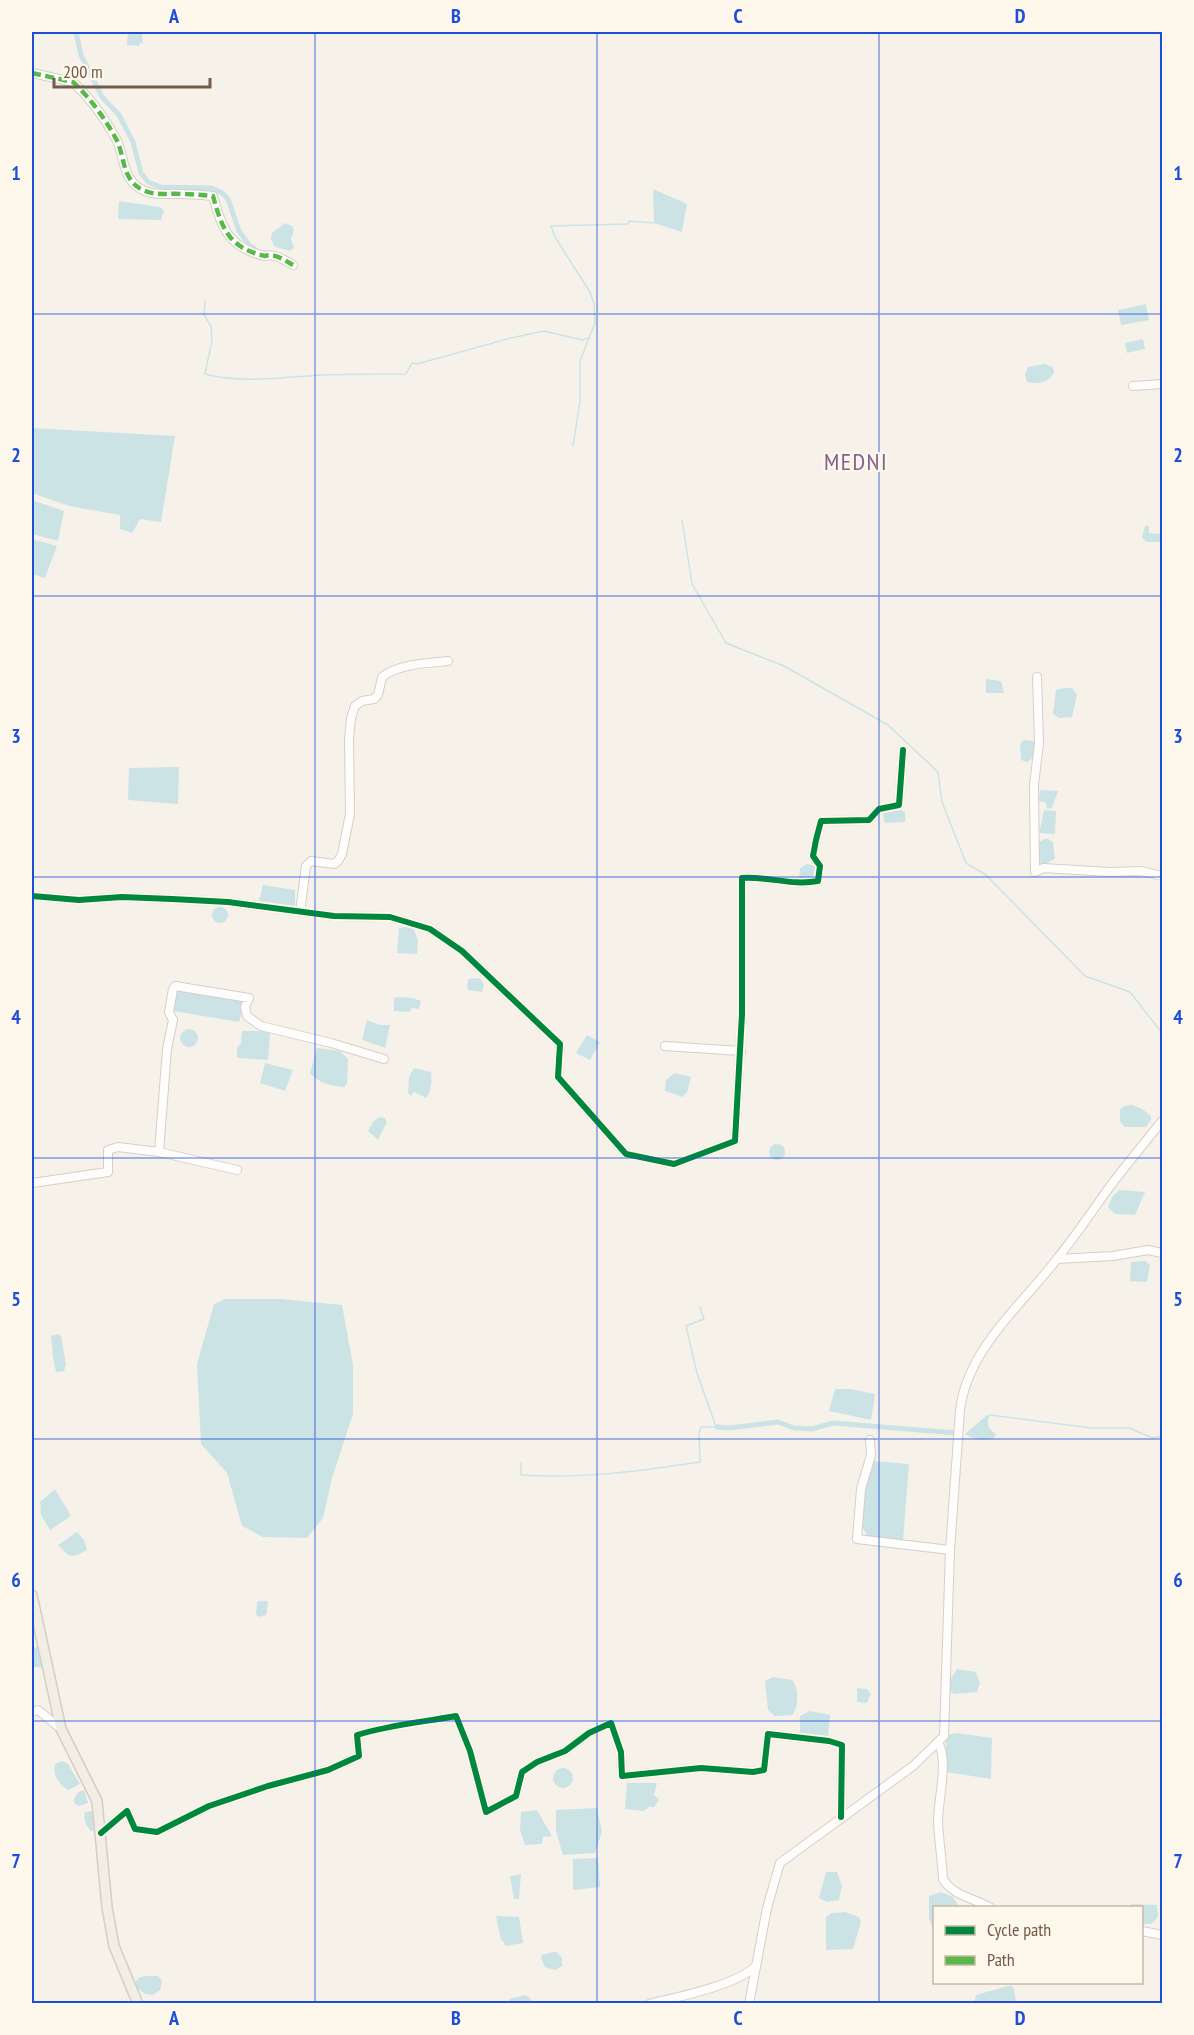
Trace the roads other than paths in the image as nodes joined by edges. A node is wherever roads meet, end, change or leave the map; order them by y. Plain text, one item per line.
1 (32, 73) edge
2 (293, 265) dead end
3 (1162, 384) edge
4 (1132, 386) dead end
5 (448, 661) dead end
6 (1037, 677) dead end
7 (903, 750) dead end
8 (1162, 876) edge
9 (32, 896) edge
10 (300, 912) junction
11 (666, 1046) dead end
12 (741, 1051) junction
13 (384, 1059) dead end
14 (1162, 1121) edge
15 (159, 1152) junction
16 (237, 1170) dead end
17 (32, 1183) edge
18 (1162, 1253) edge
19 (1057, 1259) junction
20 (870, 1440) dead end
21 (950, 1550) junction
22 (32, 1595) edge
23 (32, 1712) edge
24 (62, 1729) junction
25 (938, 1742) junction
26 (841, 1817) junction
27 (101, 1833) junction
28 (986, 1906) edge
29 (1143, 1931) edge
30 (1162, 1935) edge
31 (756, 1966) junction
32 (138, 2004) edge
33 (649, 2004) edge
34 (749, 2004) edge

1 - 2 street
3 - 4 street
5 - 10 street
6 - 8 street
7 - 12 street
9 - 10 street
10 - 12 street
11 - 12 street
13 - 15 street
14 - 19 street
15 - 16 street
15 - 17 street
18 - 19 street
19 - 21 street
20 - 21 street
21 - 25 street
22 - 24 main road
23 - 24 street
24 - 27 main road
25 - 26 street
25 - 28 street
26 - 27 street
26 - 31 street
27 - 32 main road
29 - 30 street
31 - 33 street
31 - 34 street

